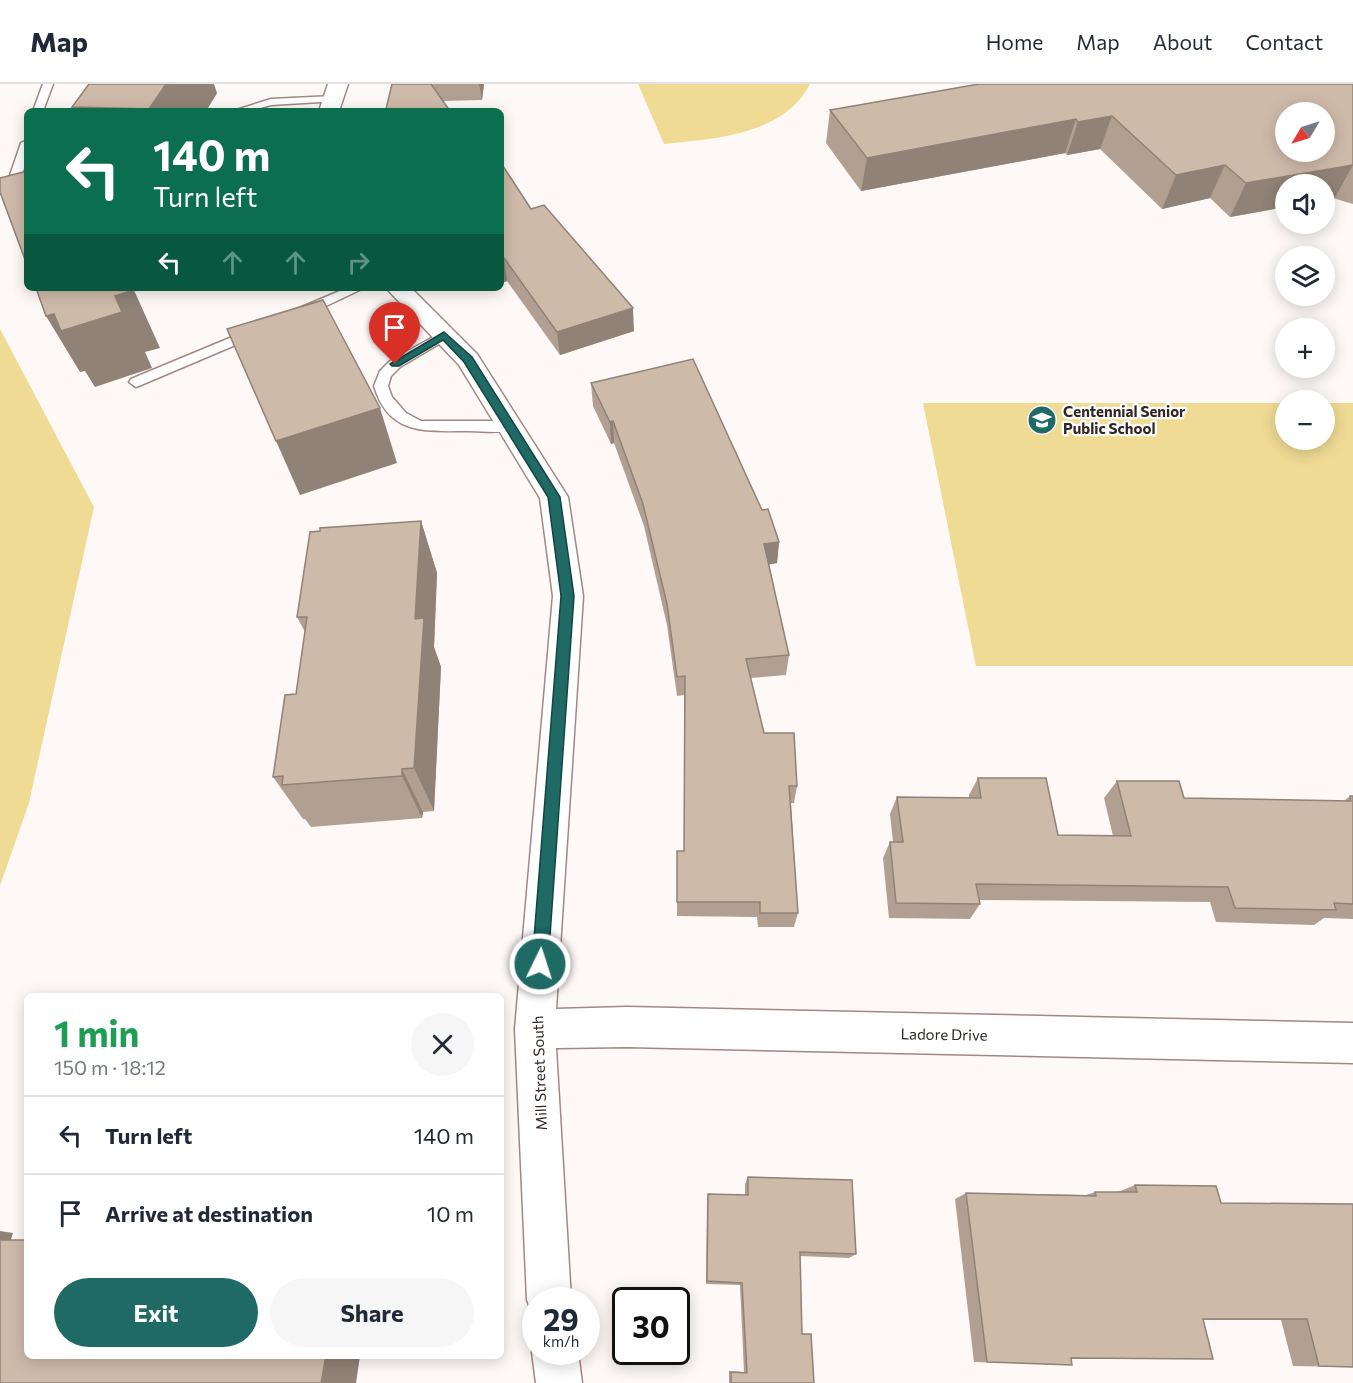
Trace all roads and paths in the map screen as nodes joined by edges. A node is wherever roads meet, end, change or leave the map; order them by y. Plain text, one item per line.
1 (48, 84) edge
2 (333, 98) edge
3 (39, 108) edge
4 (249, 108) edge
5 (24, 152) edge
6 (24, 186) edge
7 (351, 291) edge
8 (402, 291) edge
9 (284, 320) edge
10 (263, 328) edge
11 (444, 335) junction
12 (136, 382) dead end
13 (510, 426) junction
14 (535, 1029) junction
15 (1353, 1043) edge
16 (548, 1287) edge
17 (557, 1365) edge
18 (559, 1383) edge

1 - 3 lane
2 - 4 lane
5 - 6 lane
7 - 9 lane
8 - 11 street, Mill Street South
10 - 12 lane
11 - 13 street, Mill Street South
11 - 13 lane
13 - 14 street, Mill Street South
14 - 15 street, Ladore Drive
14 - 16 street, Mill Street South
17 - 18 street

